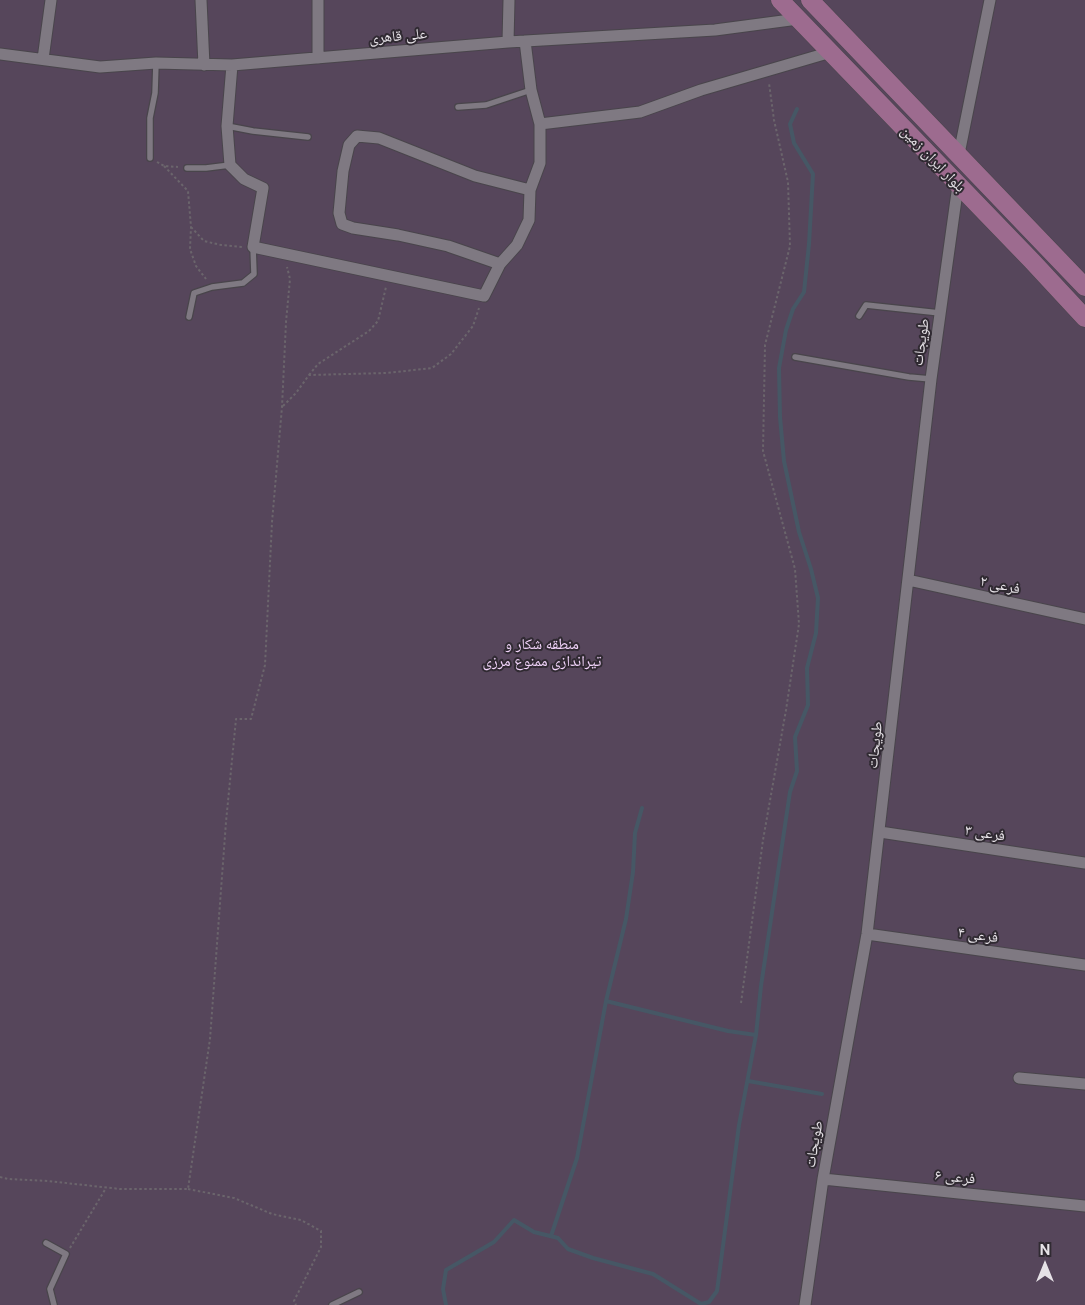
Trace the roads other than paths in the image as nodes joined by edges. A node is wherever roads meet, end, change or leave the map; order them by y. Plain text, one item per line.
1 (51, 0) edge
2 (201, 0) edge
3 (318, 0) edge
4 (509, 0) edge
5 (780, 0) edge
6 (810, 0) edge
7 (990, 0) edge
8 (798, 19) junction
9 (525, 41) junction
10 (508, 42) junction
11 (831, 52) junction
12 (0, 54) edge
13 (318, 58) junction
14 (43, 59) junction
15 (156, 64) junction
16 (204, 65) junction
17 (232, 65) junction
18 (531, 90) junction
19 (458, 108) dead end
20 (540, 124) junction
21 (227, 126) junction
22 (308, 137) dead end
23 (959, 154) junction
24 (150, 158) road end
25 (230, 165) junction
26 (187, 168) road end
27 (958, 185) junction
28 (530, 190) junction
29 (253, 247) junction
30 (500, 264) junction
31 (1085, 287) edge
32 (940, 313) junction
33 (189, 316) dead end
34 (859, 316) dead end
35 (1085, 318) edge
36 (794, 357) dead end
37 (931, 379) junction
38 (908, 580) junction
39 (1085, 613) edge
40 (1085, 619) edge
41 (880, 832) junction
42 (1085, 863) edge
43 (867, 934) junction
44 (1085, 965) edge
45 (1019, 1078) dead end
46 (1085, 1084) edge
47 (823, 1179) junction
48 (1085, 1206) edge
49 (46, 1243) dead end
50 (359, 1292) dead end
51 (54, 1305) edge
52 (332, 1305) edge
53 (805, 1305) edge

1 - 14 street
2 - 16 street
3 - 13 street
4 - 10 street
5 - 8 main road, بلوار ایران زمین
6 - 23 main road, بلوار ایران زمین
7 - 23 street
8 - 9 street, علی قاهری
8 - 11 main road, بلوار ایران زمین
9 - 10 street, علی قاهری
9 - 18 street
10 - 13 street, علی قاهری
11 - 20 street
11 - 27 main road, بلوار ایران زمین
12 - 14 street, علی قاهری
13 - 17 street, علی قاهری
14 - 15 street, علی قاهری
15 - 16 street, علی قاهری
15 - 24 lane
16 - 17 street, علی قاهری
17 - 21 street
18 - 19 lane
18 - 20 street
20 - 28 street
21 - 22 lane
21 - 25 street
23 - 31 main road, بلوار ایران زمین
25 - 26 lane
25 - 29 street
27 - 32 street, طویجات
27 - 35 main road, بلوار ایران زمین
28 - 30 street
28 - 30 street
29 - 30 street
29 - 33 lane
32 - 34 lane
32 - 37 street, طویجات
36 - 37 lane
37 - 38 street, طویجات
38 - 40 street, فرعی ۲
38 - 41 street, طویجات
39 - 40 street
41 - 42 street, فرعی ۳
41 - 43 street, طویجات
43 - 44 street, فرعی ۴
43 - 47 street, طویجات
45 - 46 street
47 - 48 street, فرعی ۶
47 - 53 street, طویجات
49 - 51 lane
50 - 52 lane

